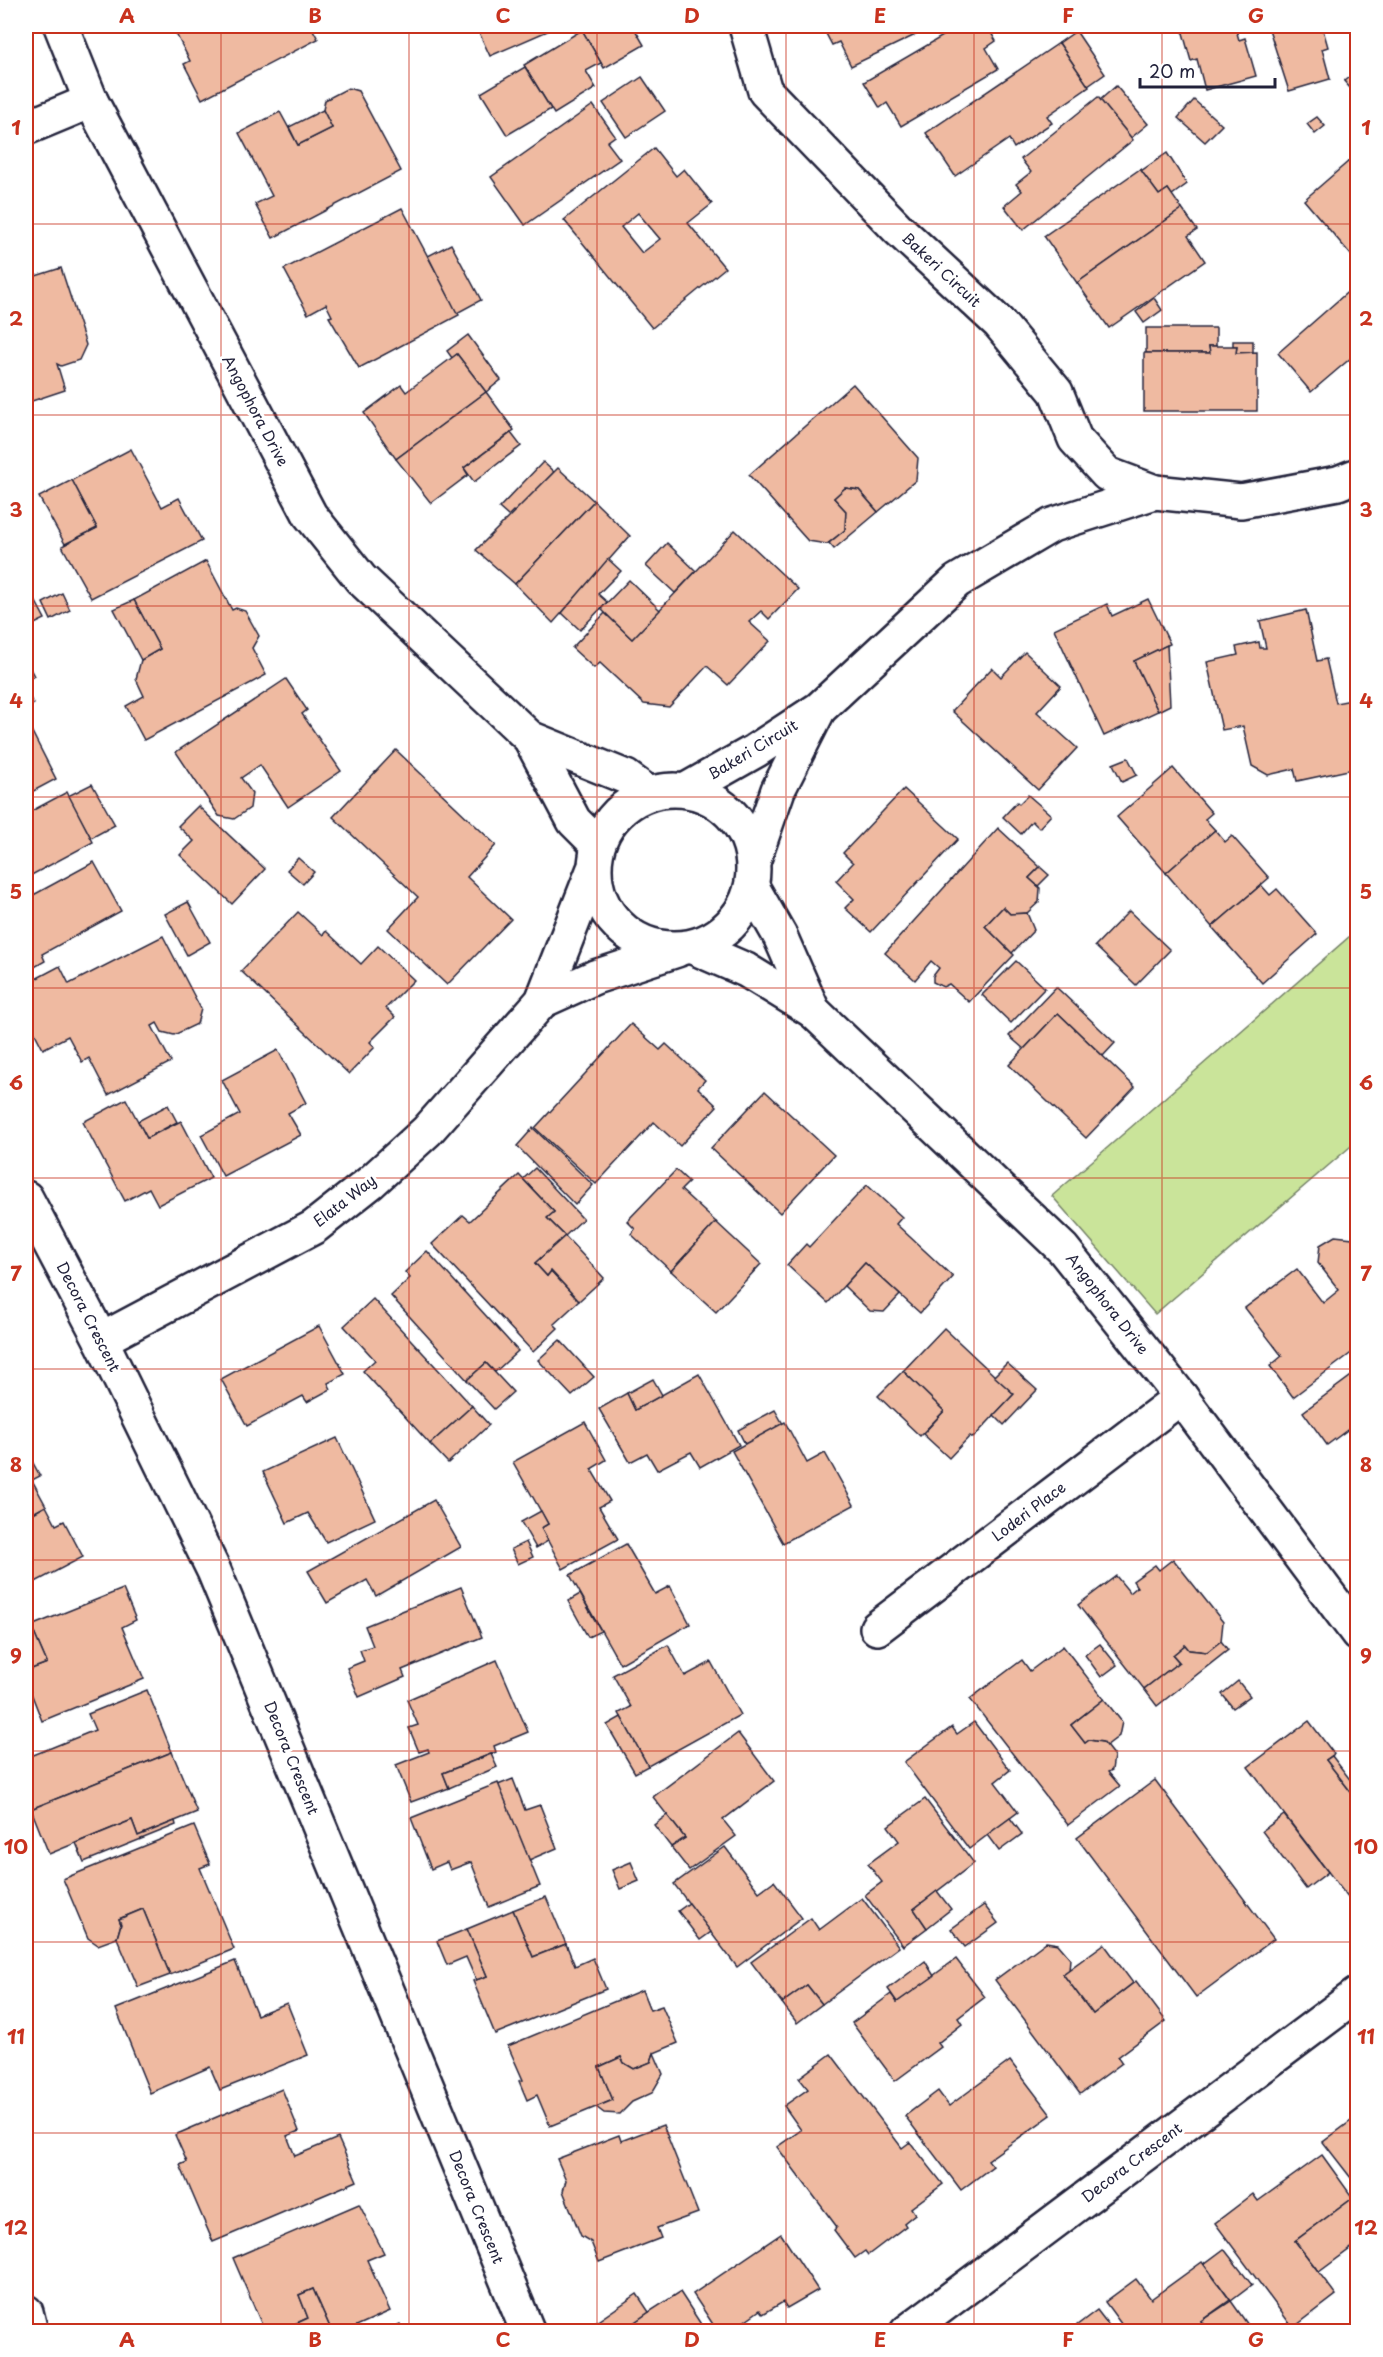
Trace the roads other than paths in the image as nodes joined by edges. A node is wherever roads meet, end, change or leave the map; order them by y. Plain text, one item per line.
1 (61, 26) edge
2 (746, 26) edge
3 (90, 101) junction
4 (26, 128) edge
5 (1358, 475) edge
6 (1155, 492) junction
7 (819, 709) junction
8 (530, 738) junction
9 (686, 790) junction
10 (648, 793) junction
11 (595, 857) junction
12 (753, 873) junction
13 (686, 948) junction
14 (542, 1001) junction
15 (813, 1011) junction
16 (26, 1198) edge
17 (101, 1340) junction
18 (1181, 1397) junction
19 (877, 1628) dead end
20 (1358, 1634) edge
21 (1358, 1994) edge
22 (26, 2312) edge
23 (31, 2331) edge
24 (528, 2331) edge
25 (907, 2331) edge

1 - 3 main road, Angophora Drive
2 - 6 main road, Bakeri Circuit
3 - 4 main road
3 - 8 main road, Angophora Drive
5 - 6 main road, Bakeri Circuit
6 - 7 main road, Bakeri Circuit
7 - 9 main road, Bakeri Circuit
7 - 12 main road, Bakeri Circuit
8 - 10 main road, Angophora Drive
8 - 11 main road, Angophora Drive
9 - 10 main road
9 - 12 main road
10 - 11 main road
11 - 13 main road
11 - 14 main road, Elata Way
12 - 13 main road
12 - 15 main road, Angophora Drive
13 - 14 main road, Elata Way
13 - 15 main road, Angophora Drive
14 - 17 main road, Elata Way
15 - 18 main road, Angophora Drive
16 - 17 main road, Decora Crescent
17 - 24 main road, Decora Crescent
18 - 19 main road, Loderi Place
18 - 20 main road, Angophora Drive
21 - 25 main road, Decora Crescent
22 - 23 main road

